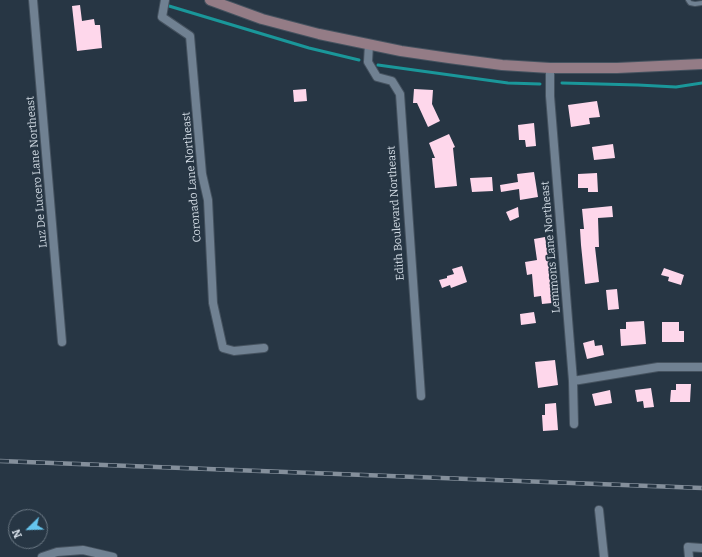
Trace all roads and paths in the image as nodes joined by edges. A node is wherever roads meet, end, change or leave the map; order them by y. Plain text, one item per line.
1 (33, 0) edge
2 (165, 0) edge
3 (210, 0) edge
4 (688, 0) edge
5 (702, 3) edge
6 (369, 44) junction
7 (702, 64) edge
8 (550, 68) junction
9 (62, 342) dead end
10 (264, 348) dead end
11 (702, 367) edge
12 (573, 381) junction
13 (421, 396) dead end
14 (574, 424) dead end
15 (599, 510) dead end
16 (702, 548) edge
17 (42, 557) edge
18 (114, 557) edge
19 (604, 557) edge
20 (689, 557) edge

1 - 9 street, Luz De Lucero Lane Northeast
2 - 10 street, Coronado Lane Northeast
3 - 6 street
4 - 5 lane
6 - 8 street
6 - 13 street, Edith Boulevard Northeast
7 - 8 street
8 - 12 street, Lemmons Lane Northeast
11 - 12 street
12 - 14 street, Lemmons Lane Northeast
15 - 19 street
16 - 20 street
17 - 18 street

